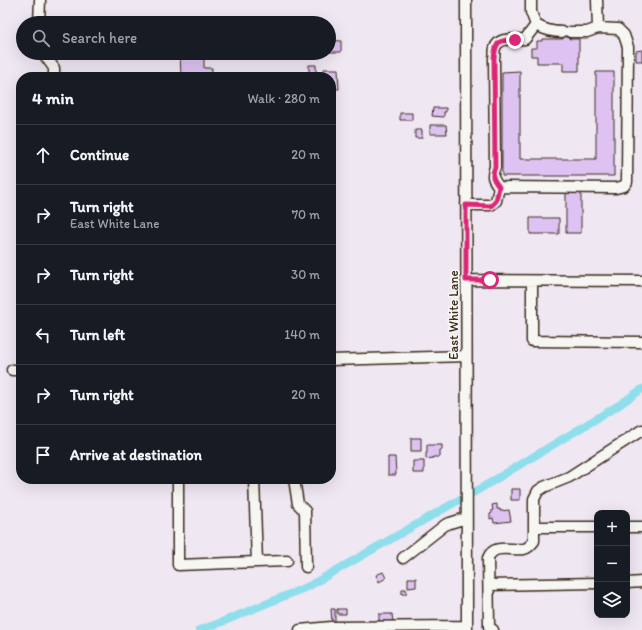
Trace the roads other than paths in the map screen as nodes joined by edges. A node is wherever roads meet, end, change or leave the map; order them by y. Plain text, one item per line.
1 (40, 0) edge
2 (466, 0) edge
3 (531, 0) edge
4 (597, 0) edge
5 (39, 16) edge
6 (536, 25) junction
7 (598, 28) junction
8 (48, 60) edge
9 (54, 72) edge
10 (499, 187) junction
11 (466, 205) junction
12 (466, 280) junction
13 (532, 281) junction
14 (642, 281) edge
15 (642, 342) edge
16 (466, 356) junction
17 (336, 360) edge
18 (642, 430) edge
19 (178, 484) edge
20 (254, 484) edge
21 (295, 484) edge
22 (466, 518) junction
23 (534, 527) junction
24 (594, 527) edge
25 (630, 527) edge
26 (642, 527) edge
27 (403, 558) dead end
28 (287, 561) dead end
29 (257, 562) junction
30 (306, 567) dead end
31 (642, 582) edge
32 (594, 583) edge
33 (630, 583) edge
34 (489, 585) junction
35 (467, 628) edge
36 (300, 630) edge
37 (493, 630) edge

1 - 5 street
2 - 11 street, East White Lane
3 - 6 street
4 - 7 street
6 - 7 street
6 - 10 street
7 - 10 street
8 - 9 street
10 - 11 street
11 - 12 street, East White Lane
12 - 13 street
12 - 16 street, East White Lane
13 - 14 street
13 - 15 street
16 - 17 street
16 - 22 street, East White Lane
18 - 23 street
19 - 29 street
20 - 29 street
21 - 30 street
22 - 27 street
22 - 35 street, East White Lane
23 - 24 street
23 - 34 street
25 - 26 street
28 - 29 street
31 - 33 street
32 - 34 street
34 - 37 street
35 - 36 street

